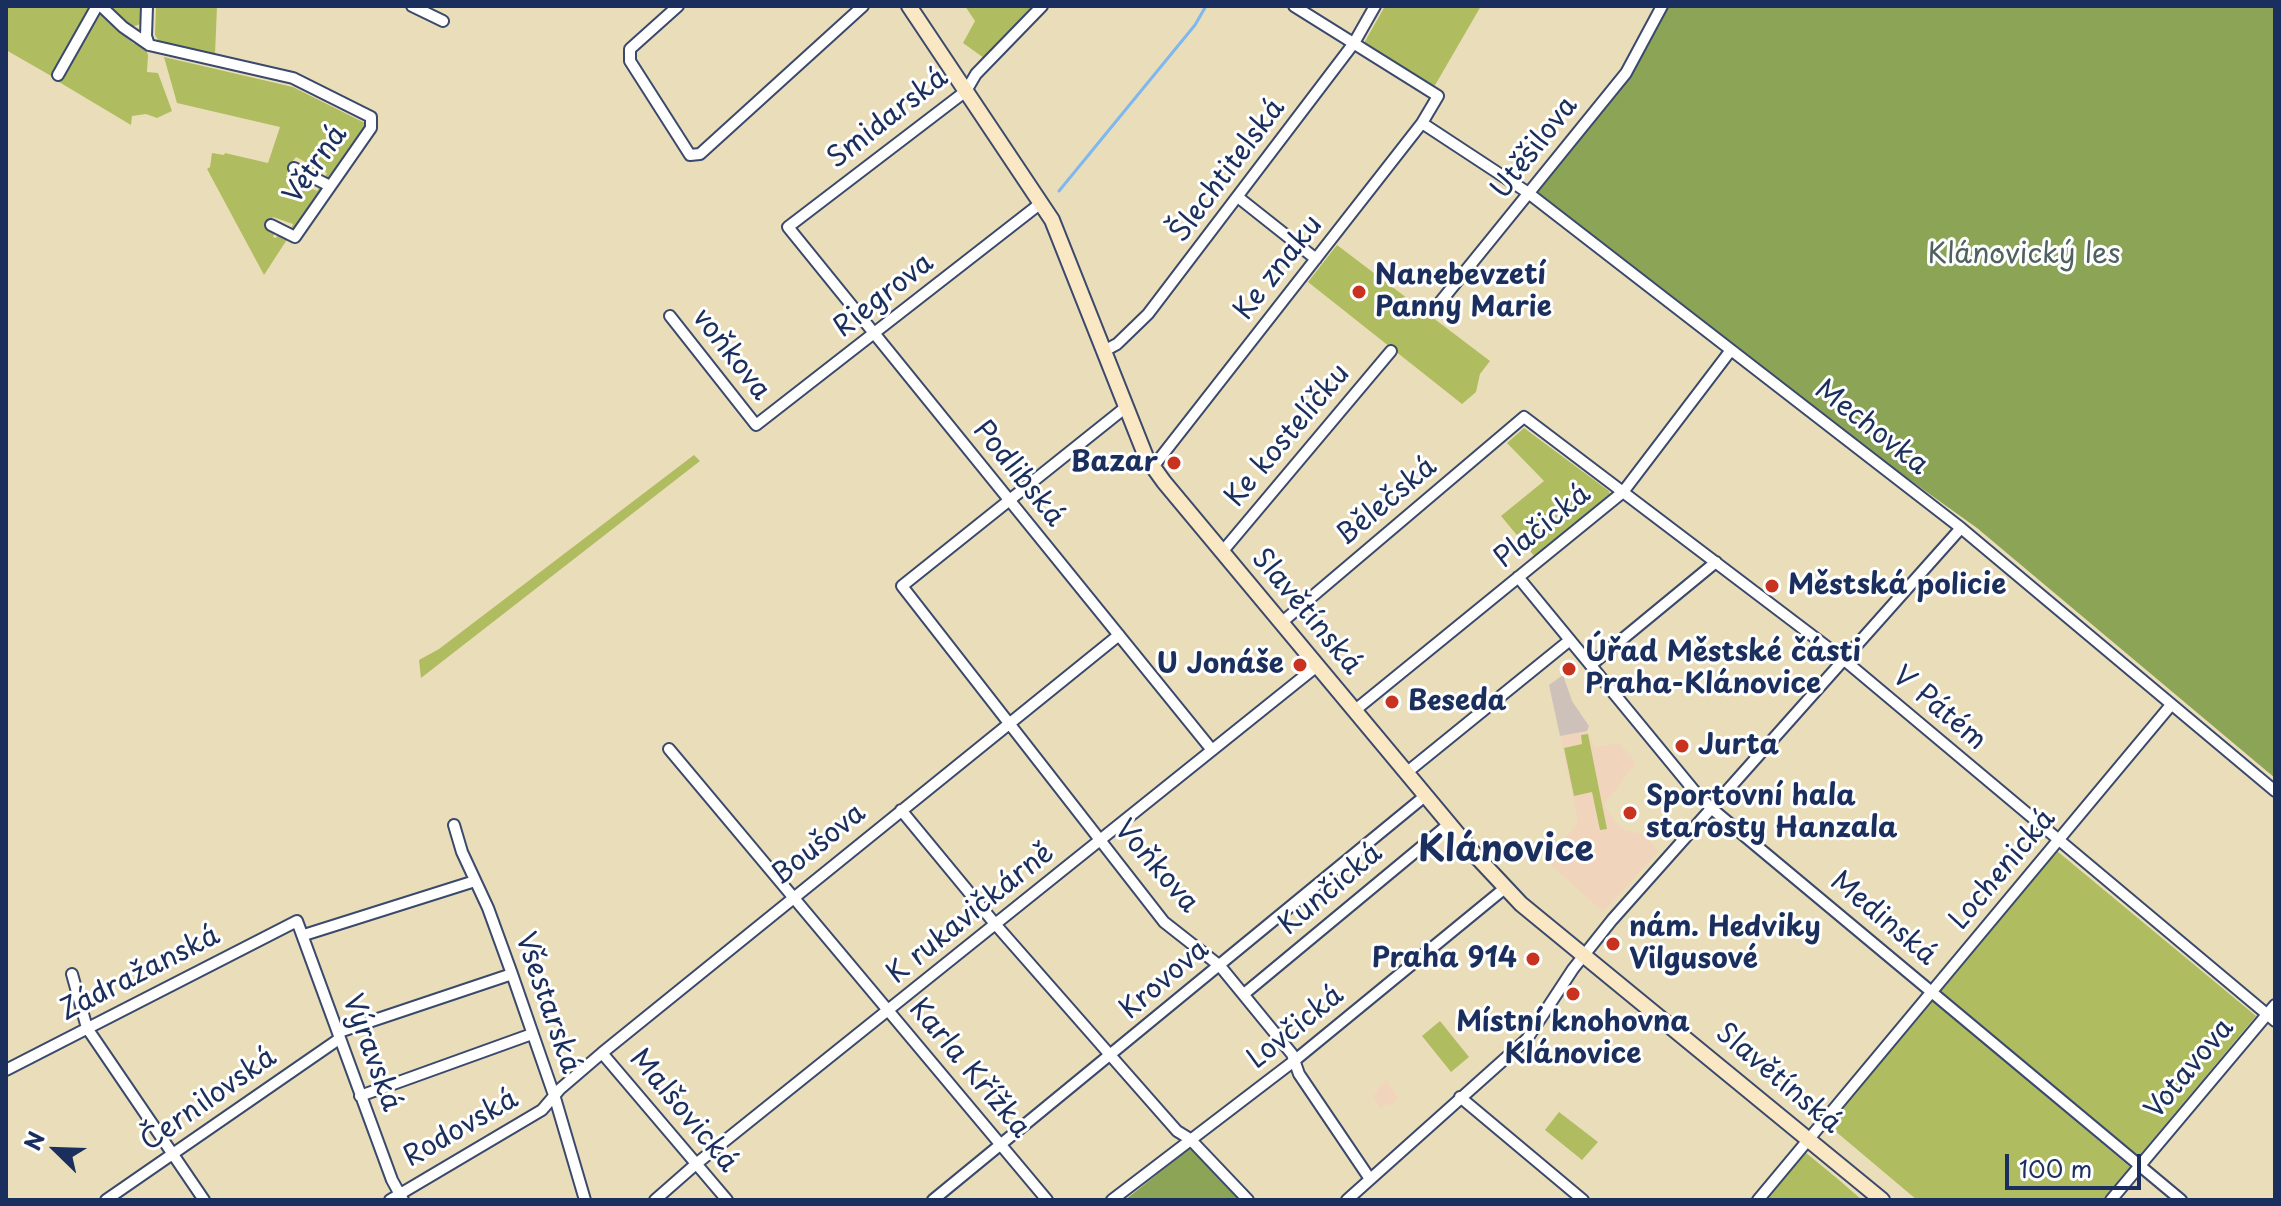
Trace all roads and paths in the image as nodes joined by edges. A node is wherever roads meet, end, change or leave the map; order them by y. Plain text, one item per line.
1 (99, 6) edge
2 (147, 6) edge
3 (412, 6) edge
4 (678, 6) edge
5 (863, 6) edge
6 (909, 6) edge
7 (1042, 6) edge
8 (1294, 6) edge
9 (1375, 6) edge
10 (1662, 6) edge
11 (443, 21) dead end
12 (1354, 43) junction
13 (149, 45) junction
14 (58, 75) dead end
15 (966, 91) junction
16 (1422, 123) junction
17 (294, 168) dead end
18 (330, 186) junction
19 (1527, 192) junction
20 (1239, 198) junction
21 (1041, 203) junction
22 (271, 225) dead end
23 (788, 227) joint
24 (1316, 259) junction
25 (1433, 311) dead end
26 (670, 316) dead end
27 (874, 335) junction
28 (1731, 350) junction
29 (1104, 351) junction
30 (1391, 351) dead end
31 (1126, 407) junction
32 (1524, 417) joint
33 (756, 425) joint
34 (1153, 467) junction
35 (1623, 492) junction
36 (1008, 501) junction
37 (1961, 528) junction
38 (1222, 552) junction
39 (1716, 562) junction
40 (1518, 577) junction
41 (1281, 623) junction
42 (1119, 635) junction
43 (1570, 640) junction
44 (1843, 659) junction
45 (1591, 665) junction
46 (1317, 666) junction
47 (2171, 705) junction
48 (1354, 711) junction
49 (1009, 722) junction
50 (669, 749) dead end
51 (1212, 750) junction
52 (1406, 773) junction
53 (2275, 791) edge
54 (1425, 796) junction
55 (1711, 808) junction
56 (901, 810) junction
57 (1449, 824) junction
58 (454, 825) dead end
59 (1100, 841) junction
60 (2059, 841) junction
61 (475, 881) junction
62 (1505, 888) junction
63 (794, 896) junction
64 (297, 921) joint
65 (996, 925) junction
66 (304, 935) junction
67 (1583, 956) junction
68 (1220, 966) junction
69 (72, 974) dead end
70 (512, 974) junction
71 (1932, 991) junction
72 (1244, 994) junction
73 (2275, 1005) edge
74 (888, 1011) junction
75 (2271, 1018) edge
76 (87, 1028) junction
77 (532, 1034) junction
78 (339, 1035) junction
79 (602, 1053) junction
80 (1111, 1056) junction
81 (1294, 1061) junction
82 (6, 1070) edge
83 (360, 1096) junction
84 (1460, 1097) junction
85 (555, 1098) junction
86 (1190, 1139) junction
87 (1809, 1139) junction
88 (1001, 1144) junction
89 (173, 1154) junction
90 (696, 1164) junction
91 (2140, 1166) junction
92 (1370, 1179) junction
93 (401, 1196) edge
94 (106, 1200) edge
95 (204, 1200) edge
96 (390, 1200) edge
97 (585, 1200) edge
98 (655, 1200) edge
99 (727, 1200) edge
100 (933, 1200) edge
101 (1047, 1200) edge
102 (1112, 1200) edge
103 (1248, 1200) edge
104 (1347, 1200) edge
105 (1583, 1200) edge
106 (1758, 1200) edge
107 (1882, 1200) edge
108 (2111, 1200) edge
109 (2181, 1200) edge

1 - 13 street
1 - 14 street
2 - 13 street
3 - 11 street
4 - 5 street
6 - 15 street, Slavětínská
7 - 15 street, Smidarská
8 - 12 street
9 - 12 street, Šlechtitelská
10 - 19 street, Utěšilova
12 - 16 street, Ke znaku
12 - 20 street, Šlechtitelská
13 - 18 street, Větrná
15 - 21 street, Slavětínská
15 - 23 street, Smidarská
16 - 19 street, Mechovka
16 - 24 street, Ke znaku
17 - 18 street
18 - 22 street, Větrná
19 - 25 street, Utěšilova
19 - 28 street, Mechovka
20 - 24 street
20 - 29 street, Šlechtitelská
21 - 27 street, Riegrova
21 - 29 street, Slavětínská
23 - 27 street, Podlibská
24 - 34 street, Ke znaku
26 - 33 street, voňkova
27 - 33 street, Riegrova
27 - 36 street, Podlibská
28 - 35 street, Plačická
28 - 37 street, Mechovka
29 - 31 street, Slavětínská
30 - 38 street, Ke kostelíčku
31 - 34 street, Slavětínská
31 - 36 street
32 - 35 street, V Pátém
32 - 41 street, Bělečská
34 - 38 street, Slavětínská
35 - 39 street, V Pátém
35 - 40 street, Plačická
36 - 42 street, Podlibská
36 - 49 street, Voňkova
37 - 44 street
37 - 47 street, Mechovka
38 - 41 street, Slavětínská
39 - 44 street, V Pátém
39 - 45 street
40 - 43 street, Medinská
40 - 48 street, Plačická
41 - 46 street, Slavětínská
42 - 49 street, Boušova
42 - 51 street, Podlibská
43 - 45 street, Medinská
43 - 52 street
44 - 55 street
44 - 60 street, V Pátém
45 - 55 street, Medinská
46 - 48 street, Slavětínská
46 - 51 street, K rukavičkárně
47 - 53 street, Mechovka
47 - 60 street, Lochenická
48 - 52 street, Slavětínská
49 - 56 street, Boušova
49 - 59 street, Voňkova
50 - 63 street, Karla Křížka
51 - 59 street, K rukavičkárně
52 - 54 street, Slavětínská
54 - 57 street, Slavětínská
54 - 68 street, Krovova
55 - 67 street
55 - 71 street, Medinská
56 - 63 street, Boušova
56 - 65 street
57 - 62 street, Slavětínská
57 - 72 street, Kunčická
58 - 61 street, Všestarská
59 - 65 street, K rukavičkárně
59 - 68 street, Voňkova
60 - 71 street, Lochenická
60 - 75 street, V Pátém
61 - 66 street
61 - 70 street, Všestarská
62 - 67 street, Slavětínská
62 - 81 street, Lovčická
63 - 74 street, Karla Křížka
63 - 79 street, Boušova
64 - 66 street, Výravská
64 - 76 street, Zádražanská
65 - 74 street, K rukavičkárně
65 - 80 street
66 - 78 street, Výravská
67 - 84 street
67 - 87 street, Slavětínská
68 - 72 street, Voňkova
68 - 80 street, Krovova
69 - 76 street
70 - 77 street, Všestarská
70 - 78 street, Černilovská
71 - 87 street, Lochenická
71 - 91 street, Medinská
72 - 81 street, Voňkova
73 - 75 street, Votavova
74 - 88 street, Karla Křížka
74 - 90 street, K rukavičkárně
75 - 91 street, Votavova
76 - 82 street, Zádražanská
76 - 89 street
77 - 83 street
77 - 85 street, Všestarská
78 - 83 street, Výravská
78 - 89 street, Černilovská
79 - 85 street, Boušova
79 - 90 street, Malšovická
80 - 86 street
80 - 88 street, Krovova
81 - 86 street, Lovčická
81 - 92 street, Voňkova
83 - 93 street, Výravská
84 - 92 street
84 - 105 street
85 - 93 street, Rodovská
85 - 97 street, Všestarská
86 - 102 street, Lovčická
86 - 103 street
87 - 106 street, Lochenická
87 - 107 street, Slavětínská
88 - 100 street, Krovova
88 - 101 street, Karla Křížka
89 - 94 street, Černilovská
89 - 95 street
90 - 98 street, K rukavičkárně
90 - 99 street, Malšovická
91 - 108 street, Votavova
91 - 109 street, Medinská
92 - 104 street
93 - 96 street, Rodovská

